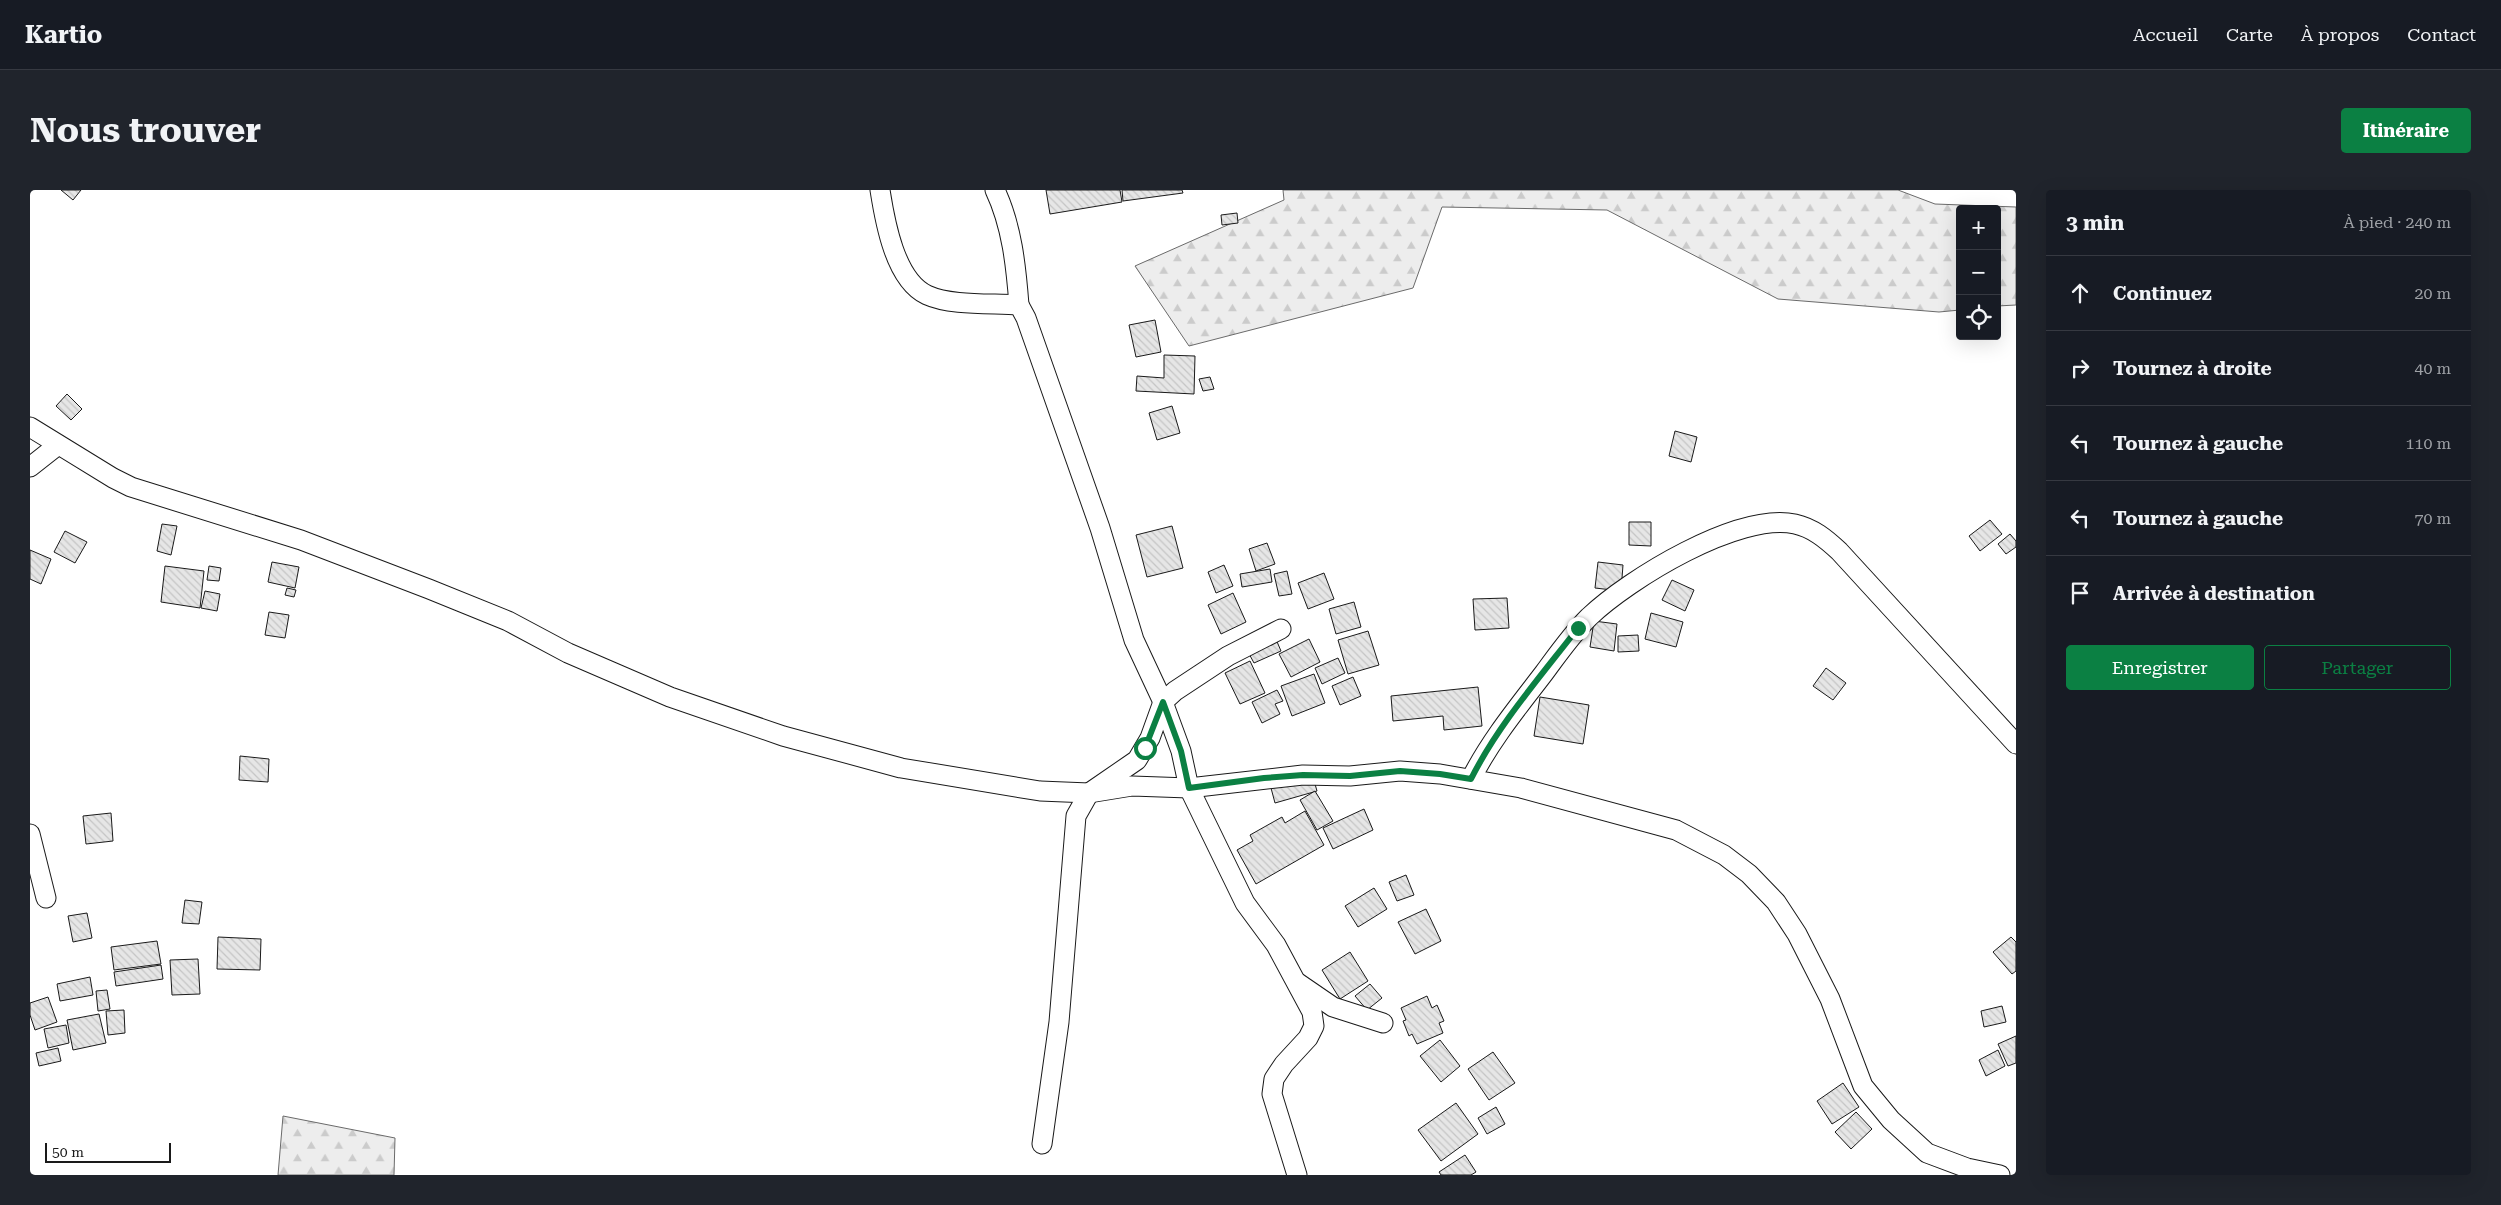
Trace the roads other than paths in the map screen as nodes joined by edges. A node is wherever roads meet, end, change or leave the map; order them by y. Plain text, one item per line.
1 (880, 190) edge
2 (995, 190) edge
3 (1018, 305) junction
4 (30, 427) edge
5 (58, 445) junction
6 (30, 467) edge
7 (1281, 629) dead end
8 (1163, 702) junction
9 (2016, 744) edge
10 (1471, 779) junction
11 (1189, 788) junction
12 (1089, 793) junction
13 (30, 834) edge
14 (46, 898) dead end
15 (1297, 982) junction
16 (1383, 1023) dead end
17 (1042, 1144) dead end
18 (1297, 1175) edge
19 (2000, 1175) edge

1 - 3 street
2 - 3 street
3 - 8 street
4 - 5 street
5 - 6 street
5 - 12 street
7 - 8 street
8 - 11 street
8 - 12 street
9 - 10 street
10 - 11 street
10 - 19 street
11 - 12 street
11 - 15 street
12 - 17 street
13 - 14 street
15 - 16 street
15 - 18 street

